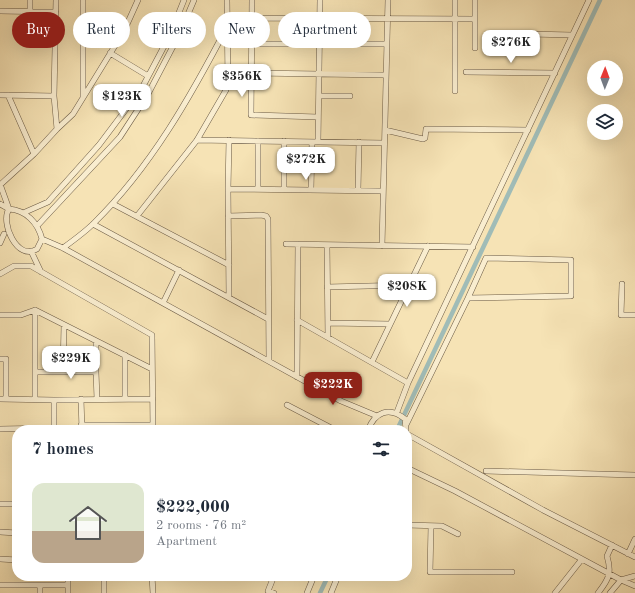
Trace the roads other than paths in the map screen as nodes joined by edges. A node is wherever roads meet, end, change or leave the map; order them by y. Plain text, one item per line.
1 (30, 0) edge
2 (56, 0) edge
3 (83, 0) edge
4 (138, 0) edge
5 (184, 0) edge
6 (194, 0) edge
7 (227, 0) edge
8 (252, 0) edge
9 (320, 0) edge
10 (385, 0) edge
11 (388, 0) edge
12 (455, 0) edge
13 (475, 0) edge
14 (589, 0) edge
15 (0, 11) edge
16 (30, 11) junction
17 (56, 12) joint
18 (83, 12) edge
19 (227, 12) edge
20 (252, 12) edge
21 (320, 12) edge
22 (130, 17) edge
23 (371, 17) edge
24 (386, 17) junction
25 (455, 18) junction
26 (475, 19) junction
27 (492, 33) dead end
28 (572, 35) junction
29 (371, 44) edge
30 (386, 44) junction
31 (55, 48) edge
32 (83, 48) edge
33 (113, 48) edge
34 (216, 48) edge
35 (228, 48) edge
36 (251, 48) edge
37 (320, 48) edge
38 (475, 48) dead end
39 (110, 53) junction
40 (466, 72) dead end
41 (251, 73) junction
42 (555, 73) junction
43 (319, 74) junction
44 (385, 75) junction
45 (148, 76) junction
46 (455, 91) dead end
47 (0, 95) edge
48 (8, 95) junction
49 (54, 96) junction
50 (319, 96) junction
51 (350, 96) dead end
52 (83, 99) junction
53 (318, 117) junction
54 (57, 129) junction
55 (385, 130) junction
56 (528, 130) junction
57 (197, 140) junction
58 (229, 140) junction
59 (258, 141) junction
60 (284, 141) junction
61 (315, 142) junction
62 (358, 142) junction
63 (384, 143) junction
64 (34, 154) junction
65 (0, 184) edge
66 (228, 189) junction
67 (258, 189) junction
68 (284, 189) junction
69 (311, 189) junction
70 (358, 190) junction
71 (383, 191) junction
72 (0, 204) edge
73 (113, 204) junction
74 (9, 209) junction
75 (23, 213) junction
76 (137, 216) junction
77 (228, 216) junction
78 (1, 218) edge
79 (93, 224) junction
80 (37, 226) junction
81 (4, 234) junction
82 (42, 238) junction
83 (0, 243) edge
84 (286, 244) dead end
85 (298, 244) junction
86 (327, 245) junction
87 (382, 246) junction
88 (428, 246) junction
89 (473, 247) junction
90 (64, 248) junction
91 (31, 251) junction
92 (229, 265) junction
93 (179, 270) junction
94 (42, 273) junction
95 (0, 274) edge
96 (622, 284) dead end
97 (409, 285) junction
98 (327, 287) junction
99 (229, 297) junction
100 (468, 298) junction
101 (163, 303) junction
102 (34, 310) junction
103 (0, 315) edge
104 (635, 315) edge
105 (268, 318) junction
106 (297, 320) junction
107 (328, 324) junction
108 (390, 324) junction
109 (64, 325) junction
110 (328, 337) junction
111 (96, 341) junction
112 (125, 356) junction
113 (0, 359) edge
114 (269, 360) junction
115 (372, 362) junction
116 (152, 369) junction
117 (35, 372) junction
118 (63, 372) junction
119 (96, 372) junction
120 (297, 376) junction
121 (408, 383) junction
122 (0, 399) edge
123 (6, 399) junction
124 (81, 399) junction
125 (97, 399) junction
126 (125, 399) junction
127 (153, 399) junction
128 (35, 400) junction
129 (54, 400) junction
130 (286, 405) dead end
131 (396, 412) junction
132 (377, 416) junction
133 (54, 425) edge
134 (82, 425) edge
135 (153, 425) edge
136 (325, 425) edge
137 (370, 425) edge
138 (406, 425) edge
139 (407, 425) edge
140 (0, 429) edge
141 (12, 429) edge
142 (412, 437) edge
143 (412, 470) edge
144 (486, 471) dead end
145 (635, 475) edge
146 (0, 504) edge
147 (12, 504) edge
148 (412, 525) edge
149 (431, 526) junction
150 (0, 532) edge
151 (12, 532) edge
152 (458, 534) dead end
153 (635, 540) edge
154 (612, 545) junction
155 (628, 554) junction
156 (635, 557) edge
157 (0, 559) edge
158 (582, 559) junction
159 (12, 560) edge
160 (512, 572) dead end
161 (610, 574) junction
162 (635, 576) edge
163 (621, 580) junction
164 (68, 581) edge
165 (104, 581) edge
166 (152, 581) edge
167 (272, 581) edge
168 (312, 581) edge
169 (336, 581) edge
170 (0, 585) edge
171 (40, 585) junction
172 (68, 585) junction
173 (635, 586) edge
174 (40, 593) edge
175 (68, 593) edge
176 (104, 593) edge
177 (153, 593) edge
178 (274, 593) edge
179 (307, 593) edge
180 (331, 593) edge
181 (555, 593) edge
182 (598, 593) edge
183 (610, 593) edge

1 - 16 street
2 - 17 street
3 - 18 street
4 - 22 street
5 - 45 street
6 - 80 street
7 - 19 street
8 - 20 street
9 - 21 street
10 - 24 street
11 - 24 street
12 - 25 street
13 - 26 street
14 - 28 street
15 - 16 street
16 - 17 street
23 - 24 street
24 - 25 street
24 - 30 street
25 - 26 street
25 - 46 street
26 - 38 street
27 - 28 street
28 - 42 street
29 - 30 street
30 - 44 street
31 - 49 street
32 - 52 street
33 - 39 street
34 - 73 street
35 - 57 street
36 - 41 street
37 - 43 street
39 - 45 street
39 - 52 street
40 - 42 street
41 - 43 street
41 - 53 street
42 - 56 street
43 - 44 street
43 - 50 street
44 - 55 street
45 - 75 street
47 - 48 street
48 - 49 street
48 - 64 street
49 - 54 street
50 - 51 street
50 - 53 street
52 - 54 street
53 - 61 street
54 - 64 street
55 - 56 street
55 - 63 street
56 - 89 street
57 - 58 street
57 - 76 street
58 - 59 street
58 - 66 street
59 - 60 street
59 - 67 street
60 - 61 street
60 - 68 street
61 - 62 street
61 - 69 street
62 - 63 street
62 - 70 street
63 - 71 street
64 - 65 street
65 - 74 street
66 - 67 street
66 - 77 street
67 - 68 street
68 - 69 street
69 - 70 street
70 - 71 street
71 - 87 street
72 - 74 street
73 - 76 street
73 - 79 street
74 - 75 street
74 - 78 street
75 - 80 street
76 - 92 street
77 - 92 street
77 - 105 street
78 - 81 street
79 - 90 street
79 - 93 street
80 - 82 street
81 - 83 street
81 - 91 street
82 - 90 street
82 - 91 street
84 - 85 street
85 - 86 street
85 - 106 street
86 - 87 street
86 - 98 street
87 - 88 street
88 - 89 street
88 - 97 street
89 - 121 street
90 - 101 street
91 - 94 street
92 - 99 street
93 - 99 street
93 - 101 street
94 - 95 street
94 - 116 street
96 - 104 street
97 - 98 street
97 - 108 street
98 - 107 street
99 - 105 street
100 - 100 street
100 - 139 street
101 - 114 street
102 - 103 street
102 - 109 street
102 - 117 street
105 - 114 street
106 - 110 street
106 - 120 street
107 - 108 street
107 - 110 street
108 - 115 street
109 - 111 street
109 - 118 street
110 - 115 street
111 - 112 street
111 - 119 street
112 - 116 street
112 - 126 street
113 - 123 street
114 - 120 street
115 - 121 street
116 - 127 street
117 - 118 street
117 - 128 street
118 - 119 street
119 - 125 street
120 - 132 street
121 - 131 street
122 - 123 street
123 - 128 street
124 - 125 street
124 - 129 street
124 - 134 street
125 - 126 street
126 - 127 street
127 - 135 street
128 - 129 street
129 - 133 street
130 - 136 street
131 - 132 street
131 - 138 street
132 - 137 street
140 - 141 street
142 - 154 street
143 - 158 street
144 - 145 street
146 - 147 street
148 - 149 street
149 - 152 street
149 - 160 street
150 - 151 street
153 - 155 street
154 - 155 street
154 - 161 street
155 - 156 street
157 - 159 street
158 - 161 street
158 - 181 street
161 - 163 street
161 - 182 street
162 - 163 street
163 - 173 street
163 - 183 street
164 - 172 street
165 - 176 street
166 - 177 street
167 - 178 street
168 - 179 street
169 - 180 street
170 - 171 street
171 - 172 street
171 - 174 street
172 - 175 street

